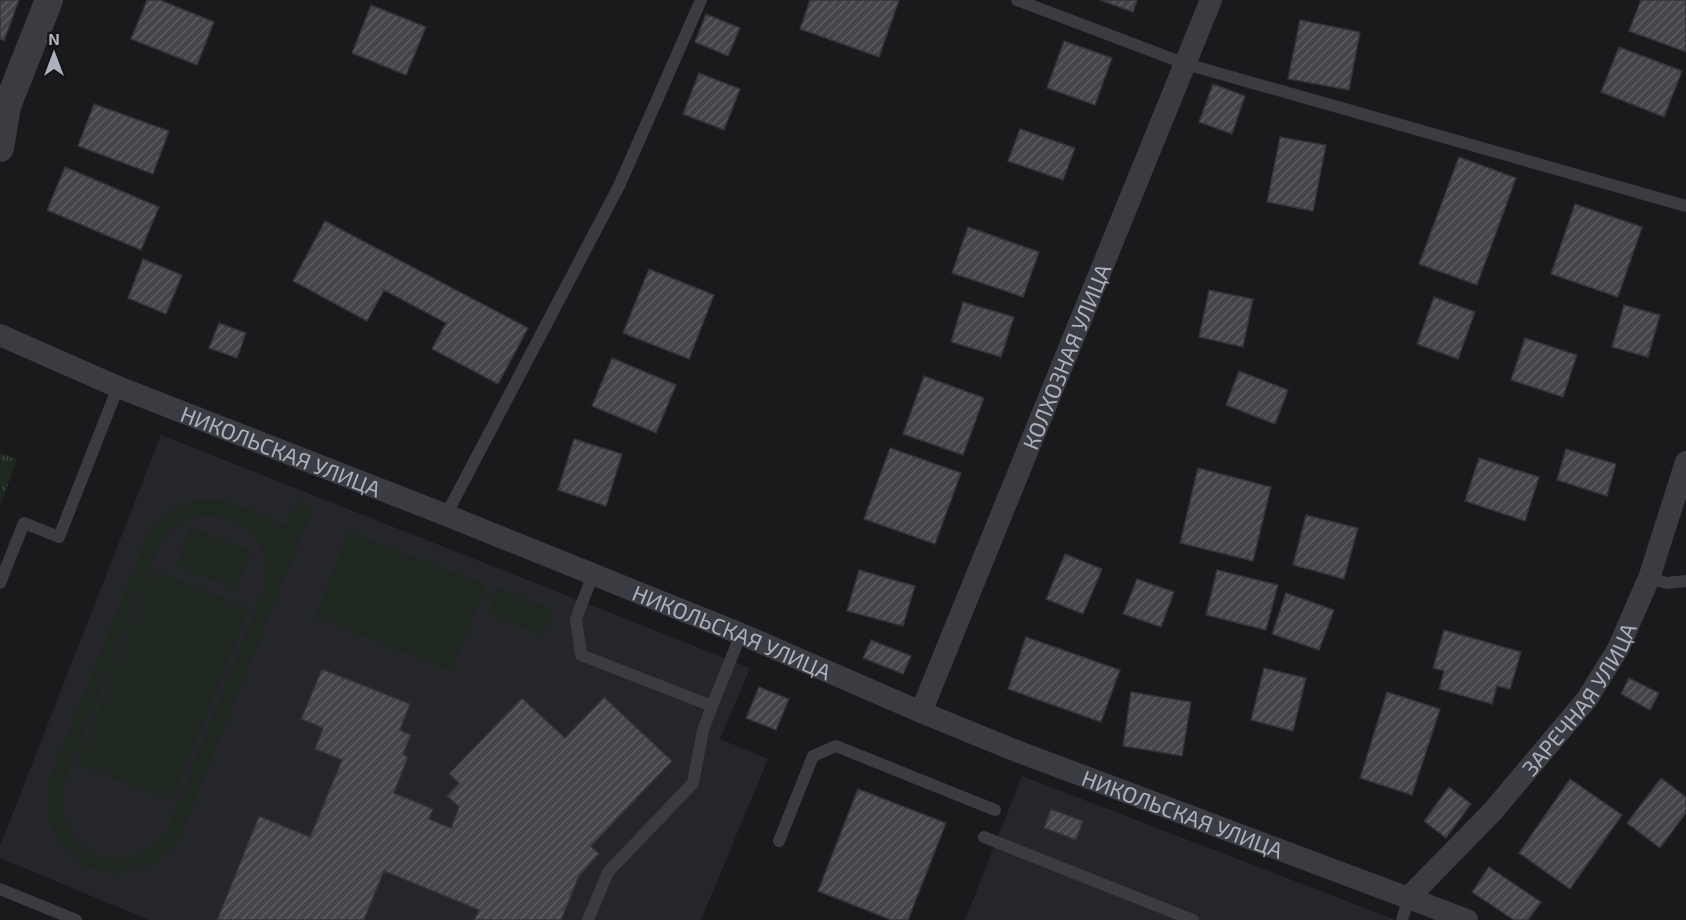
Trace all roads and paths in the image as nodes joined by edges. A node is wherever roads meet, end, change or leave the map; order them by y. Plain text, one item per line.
1 (49, 0) edge
2 (701, 0) edge
3 (1017, 0) edge
4 (1211, 0) edge
5 (1186, 64) junction
6 (0, 148) edge
7 (1686, 206) edge
8 (0, 335) edge
9 (118, 387) junction
10 (1686, 462) edge
11 (446, 515) junction
12 (593, 574) junction
13 (1649, 578) junction
14 (1686, 581) edge
15 (0, 583) edge
16 (741, 634) junction
17 (712, 706) junction
18 (921, 712) junction
19 (995, 810) dead end
20 (984, 837) dead end
21 (779, 841) dead end
22 (0, 889) edge
23 (1409, 897) junction
24 (1175, 917) edge
25 (76, 920) edge
26 (588, 920) edge
27 (1193, 920) edge
28 (1402, 920) edge
29 (1467, 920) edge

1 - 6 street
2 - 11 lane
3 - 5 lane
4 - 5 street, КОЛХОЗНАЯ УЛИЦА
5 - 7 lane
5 - 18 street, КОЛХОЗНАЯ УЛИЦА
8 - 9 street, НИКОЛЬСКАЯ УЛИЦА
9 - 11 street, НИКОЛЬСКАЯ УЛИЦА
9 - 15 lane
10 - 13 street, ЗАРЕЧНАЯ УЛИЦА
11 - 12 street, НИКОЛЬСКАЯ УЛИЦА
12 - 16 street, НИКОЛЬСКАЯ УЛИЦА
12 - 17 lane
13 - 14 lane
13 - 23 street, ЗАРЕЧНАЯ УЛИЦА
16 - 17 lane
16 - 18 street, НИКОЛЬСКАЯ УЛИЦА
17 - 26 lane
18 - 23 street, НИКОЛЬСКАЯ УЛИЦА
19 - 21 lane
20 - 24 lane
22 - 25 lane
23 - 28 lane
23 - 29 street, НИКОЛЬСКАЯ УЛИЦА
24 - 27 lane

